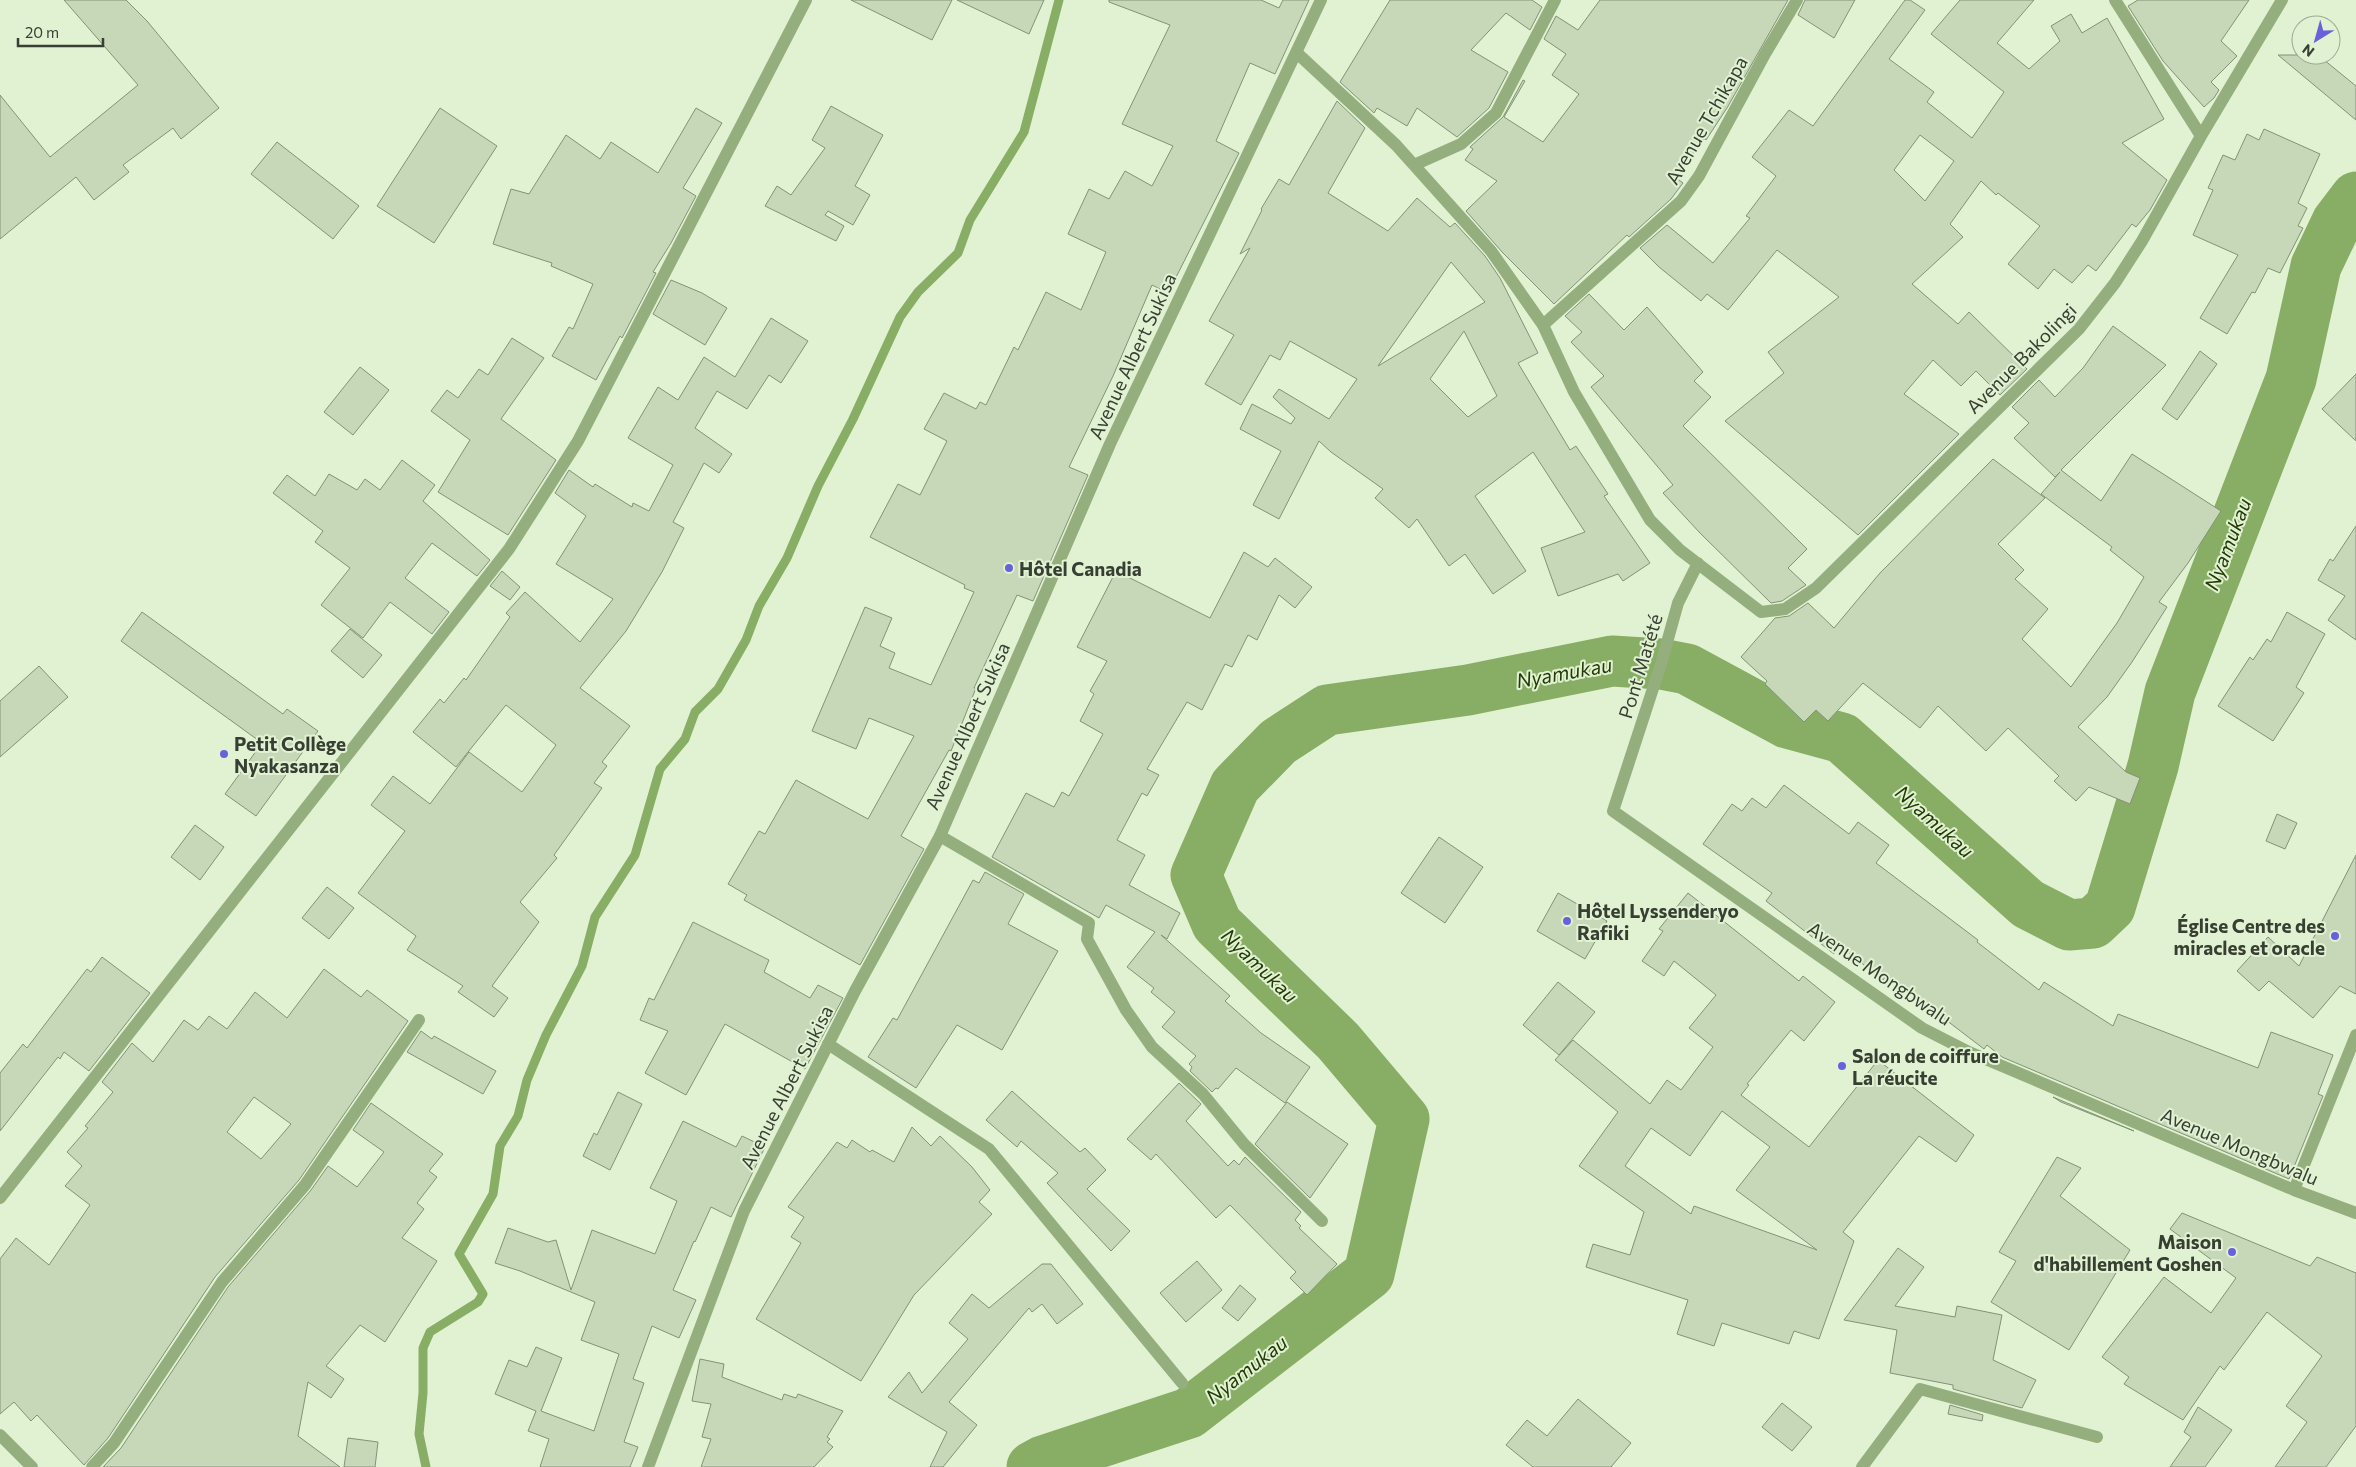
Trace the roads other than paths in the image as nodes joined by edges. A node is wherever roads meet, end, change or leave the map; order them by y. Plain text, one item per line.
1 (806, 0) edge
2 (1321, 0) edge
3 (1555, 0) edge
4 (1797, 0) edge
5 (2115, 0) edge
6 (2282, 0) edge
7 (1297, 53) junction
8 (2201, 136) junction
9 (1414, 165) junction
10 (1543, 326) junction
11 (1698, 563) junction
12 (1638, 739) joint
13 (940, 836) junction
14 (419, 1020) dead end
15 (2356, 1035) edge
16 (828, 1044) junction
17 (2294, 1190) junction
18 (0, 1198) edge
19 (2356, 1213) edge
20 (1322, 1221) dead end
21 (1182, 1383) dead end
22 (0, 1435) edge
23 (2097, 1437) dead end
24 (32, 1467) edge
25 (92, 1467) edge
26 (648, 1467) edge
27 (1862, 1467) edge

1 - 18 street
2 - 7 street, Avenue Albert Sukisa
3 - 9 street
4 - 10 street, Avenue Tchikapa
5 - 8 street
6 - 8 street, Avenue Bakolingi
7 - 9 street, Avenue Bakolingi
7 - 13 street, Avenue Albert Sukisa
8 - 11 street, Avenue Bakolingi
9 - 10 street, Avenue Bakolingi
10 - 11 street, Avenue Bakolingi
11 - 12 street, Pont Matété
12 - 17 street, Avenue Mongbwalu
13 - 16 street, Avenue Albert Sukisa
13 - 20 street
14 - 25 street
15 - 17 street
16 - 21 street
16 - 26 street, Avenue Albert Sukisa
17 - 19 street, Avenue Mongbwalu
22 - 24 street
23 - 27 street

